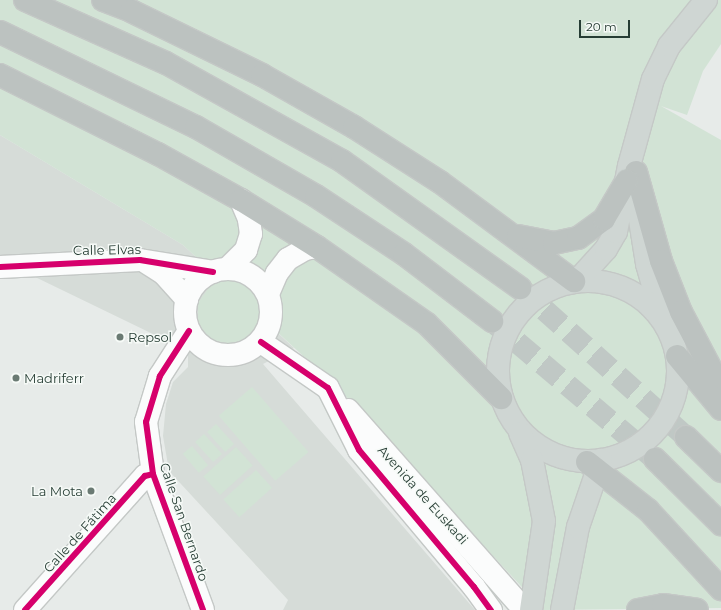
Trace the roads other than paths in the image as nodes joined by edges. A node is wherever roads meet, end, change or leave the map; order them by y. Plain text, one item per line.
1 (25, 0) edge
2 (103, 0) edge
3 (706, 0) edge
4 (0, 32) edge
5 (0, 75) edge
6 (632, 176) junction
7 (241, 200) junction
8 (511, 234) junction
9 (318, 247) junction
10 (140, 260) junction
11 (0, 267) edge
12 (220, 271) junction
13 (575, 281) junction
14 (520, 288) tunnel mouth
15 (268, 294) junction
16 (187, 300) junction
17 (663, 320) junction
18 (492, 321) tunnel mouth
19 (189, 331) junction
20 (261, 342) junction
21 (677, 356) junction
22 (328, 388) junction
23 (721, 388) edge
24 (501, 398) junction
25 (721, 409) edge
26 (517, 427) junction
27 (686, 437) tunnel mouth
28 (654, 459) tunnel mouth
29 (595, 464) junction
30 (721, 471) edge
31 (153, 474) junction
32 (721, 524) edge
33 (721, 589) edge
34 (524, 606) edge
35 (25, 610) edge
36 (202, 610) edge
37 (491, 610) edge
38 (562, 610) edge
39 (638, 610) edge
40 (697, 610) edge

1 - 14 highway
2 - 8 highway
3 - 6 main road
4 - 18 highway
5 - 7 highway
6 - 8 highway
6 - 13 main road
6 - 17 main road
6 - 23 highway
7 - 9 highway
7 - 12 street
8 - 13 highway
9 - 15 street
9 - 24 highway
10 - 11 street, Calle Elvas
10 - 12 street, Calle Elvas
10 - 16 street, Calle Elvas
12 - 15 street
12 - 16 street
13 - 17 main road
13 - 24 main road
15 - 20 street
16 - 19 street
17 - 21 main road
19 - 20 street
19 - 31 street, Calle San Bernardo
20 - 22 street, Avenida de Euskadi
21 - 25 highway
21 - 29 main road
22 - 34 street, Avenida de Euskadi
22 - 37 street
24 - 26 main road
26 - 29 main road
26 - 34 main road
27 - 30 highway
28 - 32 highway
29 - 33 highway
29 - 38 main road
31 - 35 street, Calle de Fátima
31 - 36 street, Calle San Bernardo
39 - 40 highway

